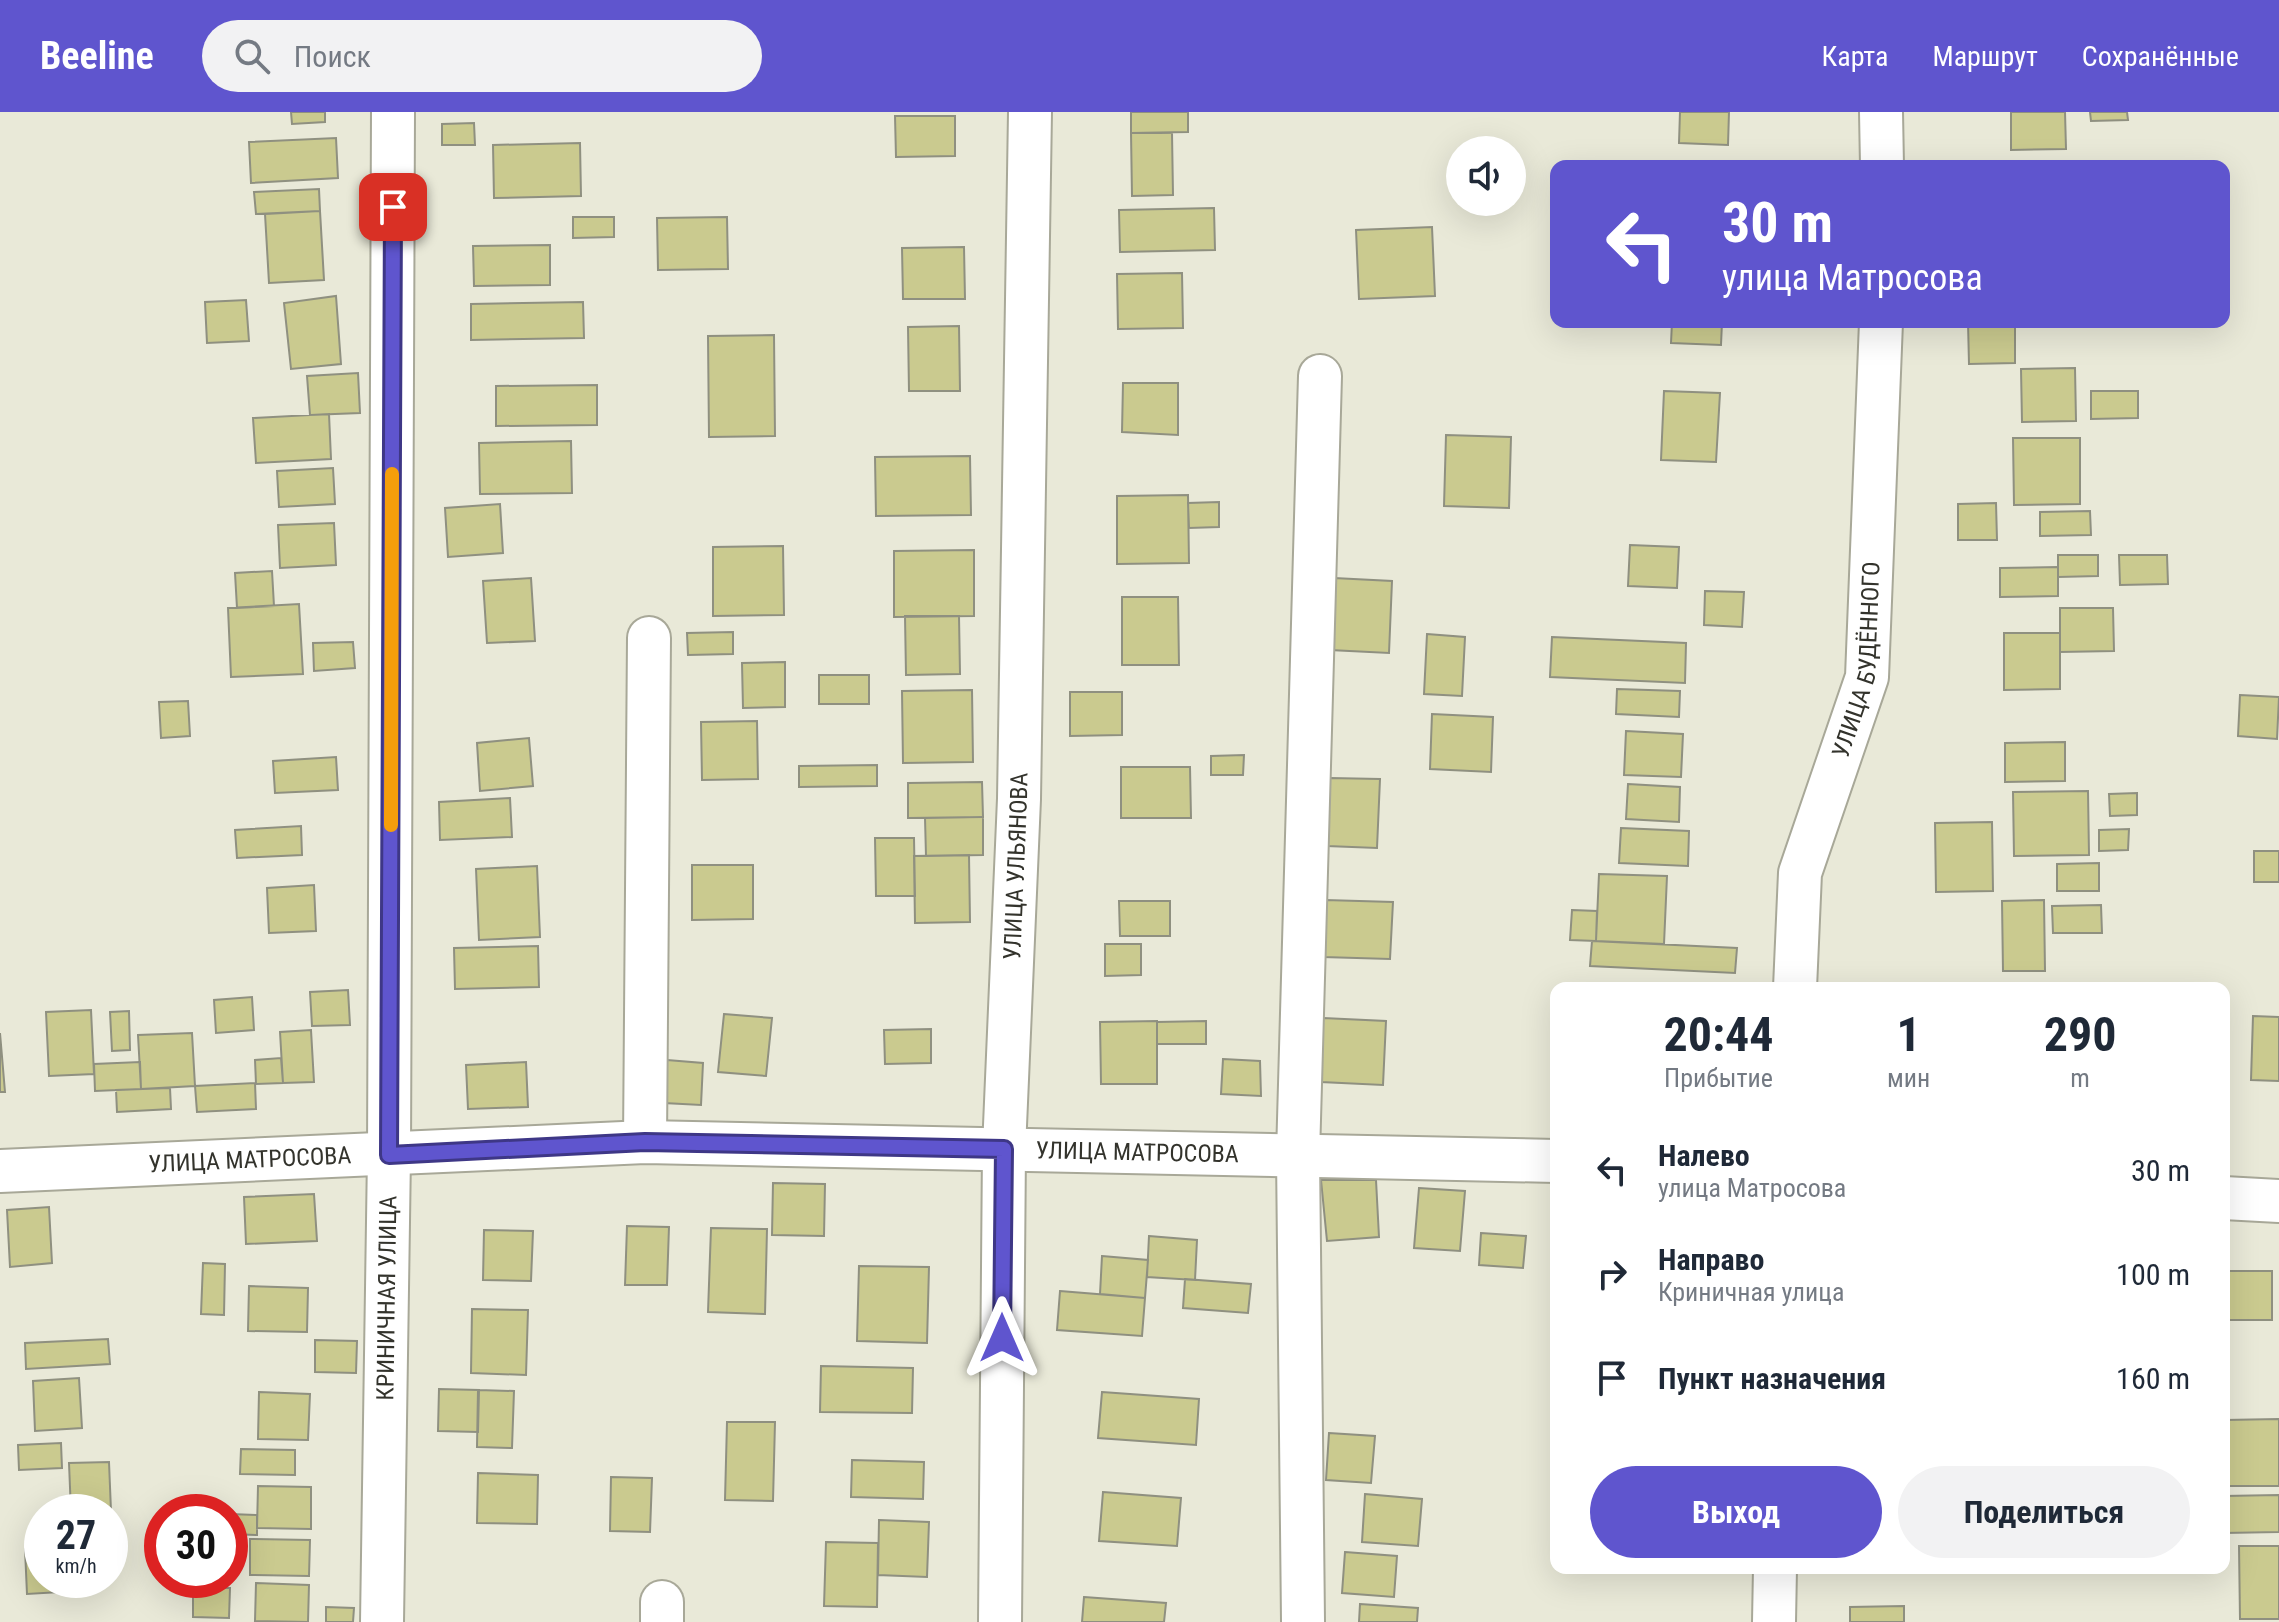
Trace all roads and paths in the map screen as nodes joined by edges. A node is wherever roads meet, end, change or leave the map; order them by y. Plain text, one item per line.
1 (393, 112) edge
2 (1030, 112) edge
3 (1881, 112) edge
4 (1882, 160) edge
5 (1881, 328) edge
6 (1320, 376) dead end
7 (649, 638) dead end
8 (1795, 982) edge
9 (645, 1142) junction
10 (1004, 1149) junction
11 (389, 1155) junction
12 (1298, 1155) junction
13 (1550, 1161) edge
14 (0, 1171) edge
15 (2230, 1198) edge
16 (2279, 1201) edge
17 (1775, 1574) edge
18 (382, 1622) edge
19 (1000, 1622) edge
20 (1303, 1622) edge
21 (1774, 1622) edge

1 - 11 street, КРИНИЧНАЯ УЛИЦА
2 - 10 street, УЛИЦА УЛЬЯНОВА
3 - 4 street
5 - 8 street, УЛИЦА БУДЁННОГО
6 - 12 street
7 - 9 street
9 - 10 street, УЛИЦА МАТРОСОВА
9 - 11 street, УЛИЦА МАТРОСОВА
10 - 12 street, УЛИЦА МАТРОСОВА
10 - 19 street, УЛИЦА УЛЬЯНОВА
11 - 14 street, УЛИЦА МАТРОСОВА
11 - 18 street, КРИНИЧНАЯ УЛИЦА
12 - 13 street, УЛИЦА МАТРОСОВА
12 - 20 street
15 - 16 street
17 - 21 street

